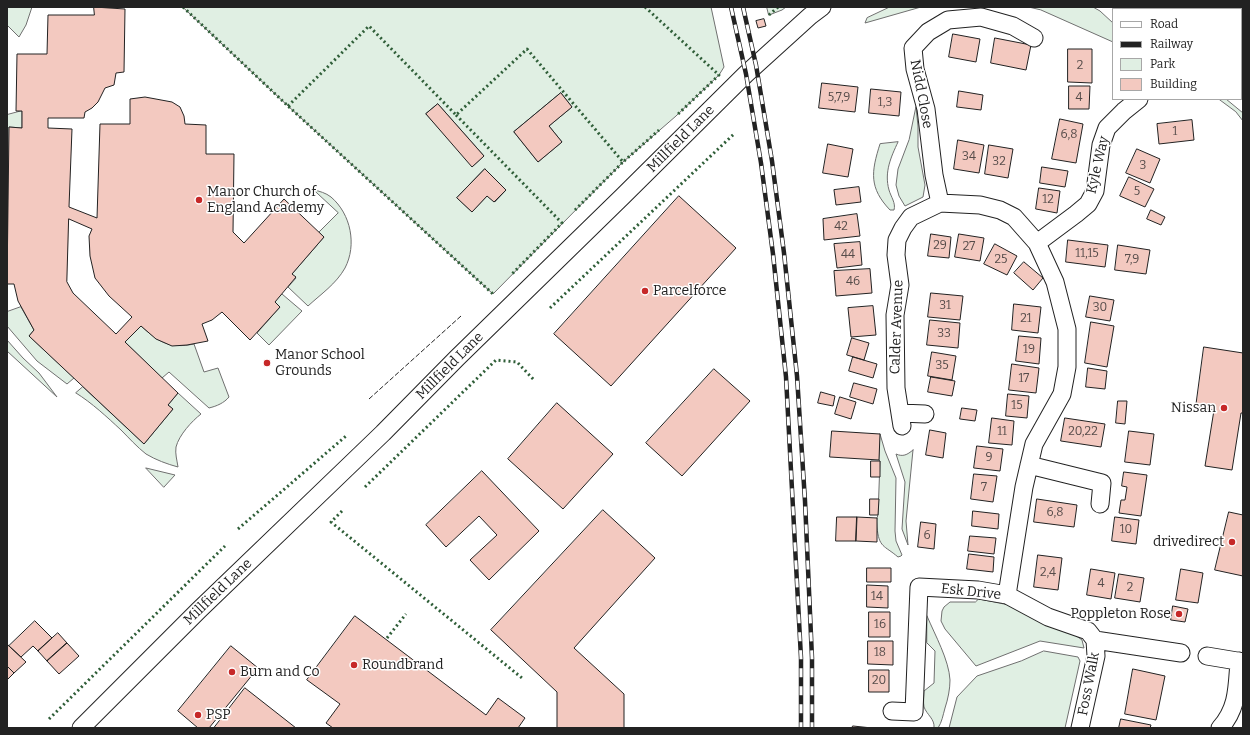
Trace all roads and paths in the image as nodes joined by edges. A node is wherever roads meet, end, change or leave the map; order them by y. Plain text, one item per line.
1 (822, 7) edge
2 (1034, 38) dead end
3 (1138, 100) edge
4 (940, 203) junction
5 (1037, 243) junction
6 (925, 414) dead end
7 (1029, 465) junction
8 (1100, 504) dead end
9 (1007, 595) junction
10 (1095, 640) junction
11 (1181, 653) dead end
12 (1207, 656) dead end
13 (1241, 662) edge
14 (892, 711) dead end
15 (81, 728) edge
16 (1080, 728) edge
17 (1220, 728) edge

1 - 15 street, Millfield Lane
2 - 4 street, Nidd Close
3 - 5 street, Kyle Way
4 - 5 street, Calder Avenue
4 - 6 street, Calder Avenue
5 - 7 street, Calder Avenue
7 - 8 street
7 - 9 street, Calder Avenue
9 - 10 street, Esk Drive
9 - 14 street, Esk Drive
10 - 11 street, Esk Drive
10 - 16 street, Foss Walk
12 - 13 street
13 - 17 street

